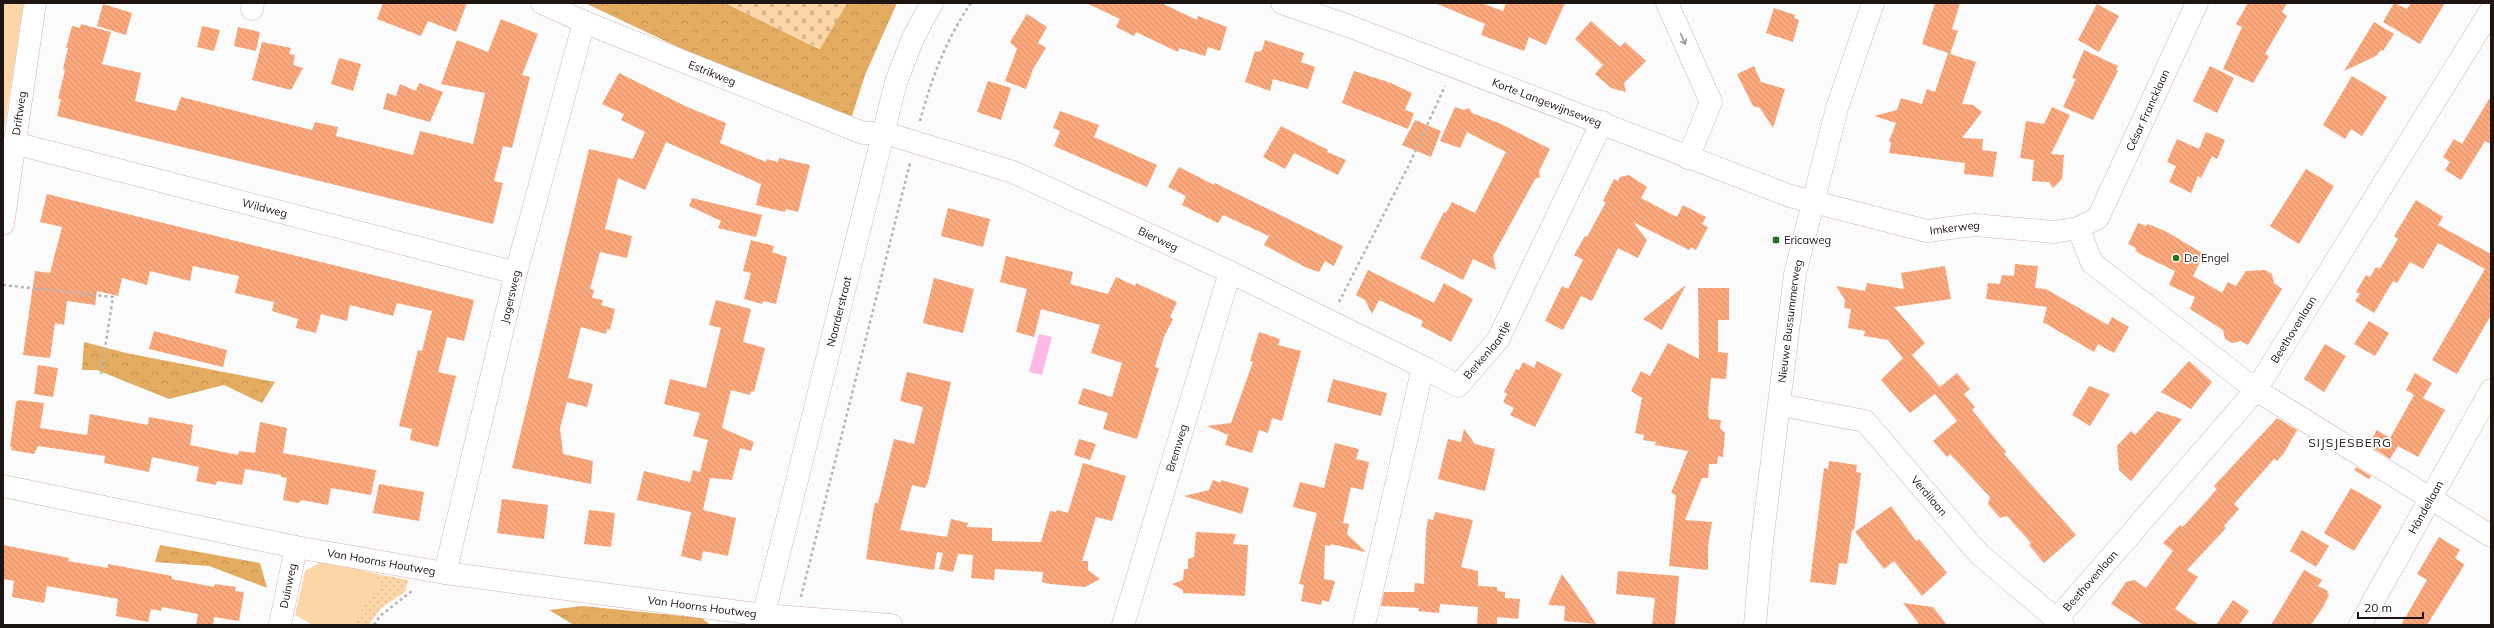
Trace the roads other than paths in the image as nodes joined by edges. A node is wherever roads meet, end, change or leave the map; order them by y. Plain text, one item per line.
1 (35, 3) edge
2 (542, 3) edge
3 (932, 3) edge
4 (1282, 3) edge
5 (1667, 3) edge
6 (1873, 3) edge
7 (2197, 3) edge
8 (2491, 10) edge
9 (584, 22) junction
10 (1602, 122) junction
11 (885, 133) junction
12 (14, 143) junction
13 (1688, 158) junction
14 (1813, 202) junction
15 (2098, 218) joint
16 (3, 224) edge
17 (2078, 228) junction
18 (1230, 272) junction
19 (516, 273) junction
20 (1423, 367) junction
21 (2256, 390) junction
22 (2491, 390) edge
23 (1780, 405) junction
24 (3, 486) edge
25 (2430, 497) junction
26 (2491, 536) edge
27 (296, 547) junction
28 (445, 573) junction
29 (762, 620) edge
30 (2059, 623) edge
31 (281, 625) edge
32 (891, 625) edge
33 (1123, 625) edge
34 (1364, 625) edge
35 (1755, 625) edge
36 (2360, 625) edge

1 - 12 street, Driftweg
2 - 9 street, Estrikweg
3 - 11 street, Naarderstraat
4 - 10 street, Korte Langewijnseweg
5 -> 13 street
6 - 14 street, Nieuwe Bussummerweg
7 - 15 street, César Francklaan
8 - 21 street, Beethovenlaan
9 - 11 street, Estrikweg
9 - 19 street, Jagersweg
10 - 13 street, Korte Langewijnseweg
10 - 20 street, Berkenlaantje
11 - 18 street, Bierweg
11 - 29 street, Naarderstraat
12 - 16 street, Driftweg
12 - 19 street, Wildweg
13 - 14 street, Korte Langewijnseweg
14 - 17 street, Imkerweg
14 - 23 street, Nieuwe Bussummerweg
15 - 17 street, Imkerweg
17 - 21 street
18 - 20 street, Bierweg
18 - 33 street, Bremweg
19 - 28 street, Jagersweg
20 - 34 street
21 - 25 street
21 - 30 street, Beethovenlaan
22 - 25 street, Händellaan
23 - 30 street, Verdilaan
23 - 35 street, Nieuwe Bussummerweg
24 - 27 street, Van Hoorns Houtweg
25 - 26 street
25 - 36 street, Händellaan
27 - 28 street, Van Hoorns Houtweg
27 - 31 street, Duinweg
28 - 29 street, Van Hoorns Houtweg
29 - 32 street

